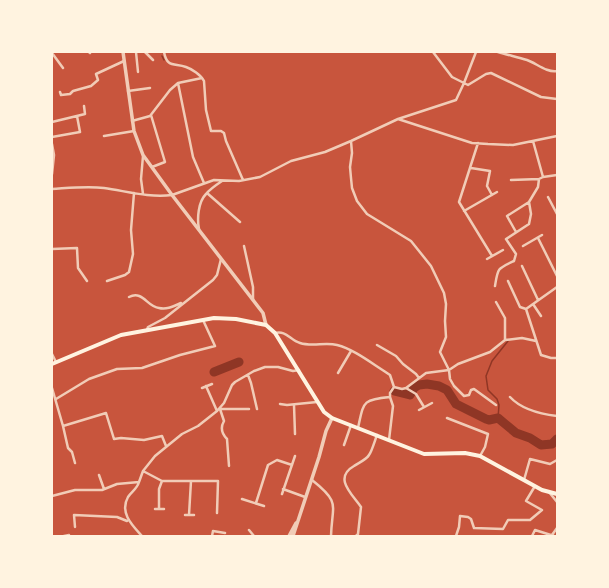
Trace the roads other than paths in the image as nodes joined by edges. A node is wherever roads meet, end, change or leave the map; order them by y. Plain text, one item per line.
1 (123, 52) edge
2 (136, 52) edge
3 (145, 52) edge
4 (164, 52) edge
5 (432, 52) edge
6 (476, 52) edge
7 (498, 52) edge
8 (52, 53) edge
9 (153, 60) dead end
10 (124, 61) junction
11 (63, 68) dead end
12 (557, 71) edge
13 (138, 72) dead end
14 (202, 78) junction
15 (178, 83) junction
16 (464, 83) junction
17 (150, 88) dead end
18 (128, 91) junction
19 (60, 92) dead end
20 (557, 99) edge
21 (84, 106) dead end
22 (151, 114) junction
23 (77, 116) junction
24 (398, 119) junction
25 (132, 121) junction
26 (52, 122) edge
27 (134, 132) junction
28 (104, 136) dead end
29 (557, 136) edge
30 (52, 137) edge
31 (351, 141) junction
32 (533, 141) junction
33 (478, 143) junction
34 (52, 144) edge
35 (53, 155) edge
36 (143, 156) junction
37 (151, 167) junction
38 (470, 168) junction
39 (52, 174) edge
40 (557, 175) edge
41 (543, 177) junction
42 (539, 179) junction
43 (243, 180) junction
44 (511, 180) dead end
45 (222, 181) junction
46 (204, 183) junction
47 (52, 189) edge
48 (497, 192) dead end
49 (134, 193) junction
50 (207, 193) junction
51 (143, 194) junction
52 (172, 195) junction
53 (492, 195) junction
54 (548, 197) dead end
55 (529, 202) junction
56 (464, 211) junction
57 (557, 214) edge
58 (240, 222) dead end
59 (200, 232) junction
60 (516, 232) junction
61 (542, 235) dead end
62 (538, 238) junction
63 (244, 246) dead end
64 (523, 246) dead end
65 (52, 249) edge
66 (503, 250) dead end
67 (492, 256) junction
68 (221, 259) junction
69 (487, 259) dead end
70 (522, 266) dead end
71 (557, 276) edge
72 (87, 281) dead end
73 (107, 281) dead end
74 (508, 282) dead end
75 (495, 286) dead end
76 (557, 287) edge
77 (129, 297) dead end
78 (253, 299) junction
79 (538, 300) junction
80 (184, 301) junction
81 (496, 302) dead end
82 (533, 304) junction
83 (526, 309) junction
84 (541, 316) dead end
85 (203, 320) junction
86 (266, 324) junction
87 (147, 330) junction
88 (275, 333) junction
89 (505, 340) junction
90 (536, 341) junction
91 (377, 345) dead end
92 (351, 351) junction
93 (52, 354) edge
94 (557, 358) edge
95 (57, 362) junction
96 (52, 364) edge
97 (298, 370) junction
98 (449, 370) junction
99 (338, 373) dead end
100 (248, 374) junction
101 (419, 378) junction
102 (212, 384) dead end
103 (206, 386) junction
104 (52, 388) edge
105 (202, 388) dead end
106 (394, 388) junction
107 (406, 388) junction
108 (390, 396) junction
109 (510, 397) dead end
110 (56, 399) junction
111 (317, 402) junction
112 (432, 403) dead end
113 (280, 404) dead end
114 (294, 405) junction
115 (496, 405) dead end
116 (424, 407) junction
117 (249, 409) dead end
118 (257, 409) dead end
119 (218, 410) junction
120 (419, 410) dead end
121 (557, 416) edge
122 (332, 418) junction
123 (447, 418) dead end
124 (351, 425) junction
125 (63, 426) junction
126 (358, 428) junction
127 (295, 434) dead end
128 (377, 435) junction
129 (389, 440) junction
130 (166, 446) junction
131 (344, 446) dead end
132 (295, 456) dead end
133 (480, 456) junction
134 (557, 460) edge
135 (75, 463) dead end
136 (292, 465) junction
137 (229, 466) dead end
138 (143, 471) junction
139 (99, 475) dead end
140 (312, 479) junction
141 (524, 480) junction
142 (162, 481) junction
143 (191, 481) junction
144 (139, 482) junction
145 (535, 486) junction
146 (104, 489) junction
147 (283, 489) junction
148 (549, 492) junction
149 (282, 494) dead end
150 (557, 494) edge
151 (52, 496) edge
152 (305, 497) junction
153 (242, 499) dead end
154 (557, 502) edge
155 (256, 503) junction
156 (264, 506) dead end
157 (164, 509) dead end
158 (217, 513) dead end
159 (185, 515) dead end
160 (189, 515) junction
161 (194, 515) dead end
162 (127, 520) junction
163 (297, 522) junction
164 (75, 527) dead end
165 (557, 528) edge
166 (249, 530) dead end
167 (224, 533) dead end
168 (69, 535) edge
169 (64, 536) edge
170 (142, 536) edge
171 (212, 536) edge
172 (254, 536) edge
173 (289, 536) edge
174 (293, 536) edge
175 (331, 536) edge
176 (356, 536) edge
177 (456, 536) edge
178 (532, 536) edge
179 (553, 536) edge

1 - 10 street
2 - 13 street
3 - 9 street
4 - 14 street
5 - 16 street
6 - 16 street
7 - 12 street
8 - 11 street
10 - 18 street
10 - 19 street
14 - 15 street
14 - 43 street
15 - 22 street
15 - 46 street
16 - 20 street
16 - 24 street
17 - 18 street
18 - 25 street
21 - 23 street
22 - 25 street
22 - 37 street
23 - 26 street
23 - 30 street
24 - 31 street
24 - 33 street
25 - 27 street
27 - 28 street
27 - 36 street
29 - 32 street
31 - 43 street
31 - 98 street
32 - 33 street
32 - 41 street
33 - 38 street
34 - 35 street
35 - 39 street
36 - 37 street
36 - 51 street
37 - 52 street
38 - 53 street
38 - 56 street
40 - 41 street
41 - 42 street
42 - 44 street
42 - 55 street
43 - 45 street
45 - 46 street
45 - 50 street
46 - 52 street
47 - 49 street
48 - 53 street
49 - 51 street
49 - 73 street
50 - 58 street
50 - 59 street
51 - 52 street
52 - 59 street
53 - 56 street
54 - 57 street
55 - 60 street
55 - 60 street
56 - 67 street
59 - 68 street
60 - 75 street
61 - 62 street
62 - 64 street
62 - 71 street
63 - 78 street
65 - 72 street
66 - 67 street
67 - 69 street
68 - 78 street
68 - 80 street
70 - 79 street
74 - 83 street
76 - 79 street
77 - 80 street
78 - 86 street
79 - 82 street
80 - 87 street
81 - 89 street
82 - 83 street
82 - 84 street
83 - 90 street
85 - 86 main road
85 - 87 main road
85 - 110 street
86 - 88 main road
87 - 95 main road
88 - 92 street
88 - 97 main road
89 - 90 street
89 - 98 street
90 - 94 street
91 - 101 street
92 - 99 street
92 - 106 street
93 - 95 street
95 - 96 main road
97 - 100 street
97 - 111 main road
98 - 101 street
98 - 115 street
100 - 118 street
100 - 119 street
101 - 107 street
102 - 103 street
103 - 105 street
103 - 119 street
104 - 110 street
106 - 107 street
106 - 108 street
107 - 116 street
108 - 126 street
108 - 129 street
109 - 121 street
110 - 125 street
111 - 114 street
111 - 122 main road
112 - 116 street
113 - 114 street
114 - 127 street
116 - 120 street
117 - 119 street
119 - 130 street
119 - 137 street
122 - 124 main road
122 - 140 street
123 - 133 street
124 - 126 main road
124 - 131 street
125 - 130 street
125 - 135 street
126 - 128 main road
128 - 129 main road
128 - 176 street
129 - 133 main road
130 - 138 street
132 - 136 street
133 - 141 main road
134 - 141 street
136 - 147 street
136 - 155 street
138 - 142 street
138 - 144 street
139 - 146 street
140 - 152 street
140 - 175 street
141 - 145 main road
142 - 143 street
142 - 157 street
143 - 158 street
143 - 160 street
144 - 146 street
144 - 162 street
145 - 148 main road
145 - 177 street
146 - 151 street
147 - 149 street
147 - 152 street
148 - 150 main road
148 - 154 street
152 - 163 street
153 - 155 street
155 - 156 street
159 - 160 street
160 - 161 street
162 - 164 street
162 - 170 street
163 - 173 street
163 - 174 street
165 - 179 street
166 - 172 street
167 - 171 street
168 - 169 street
178 - 179 street

